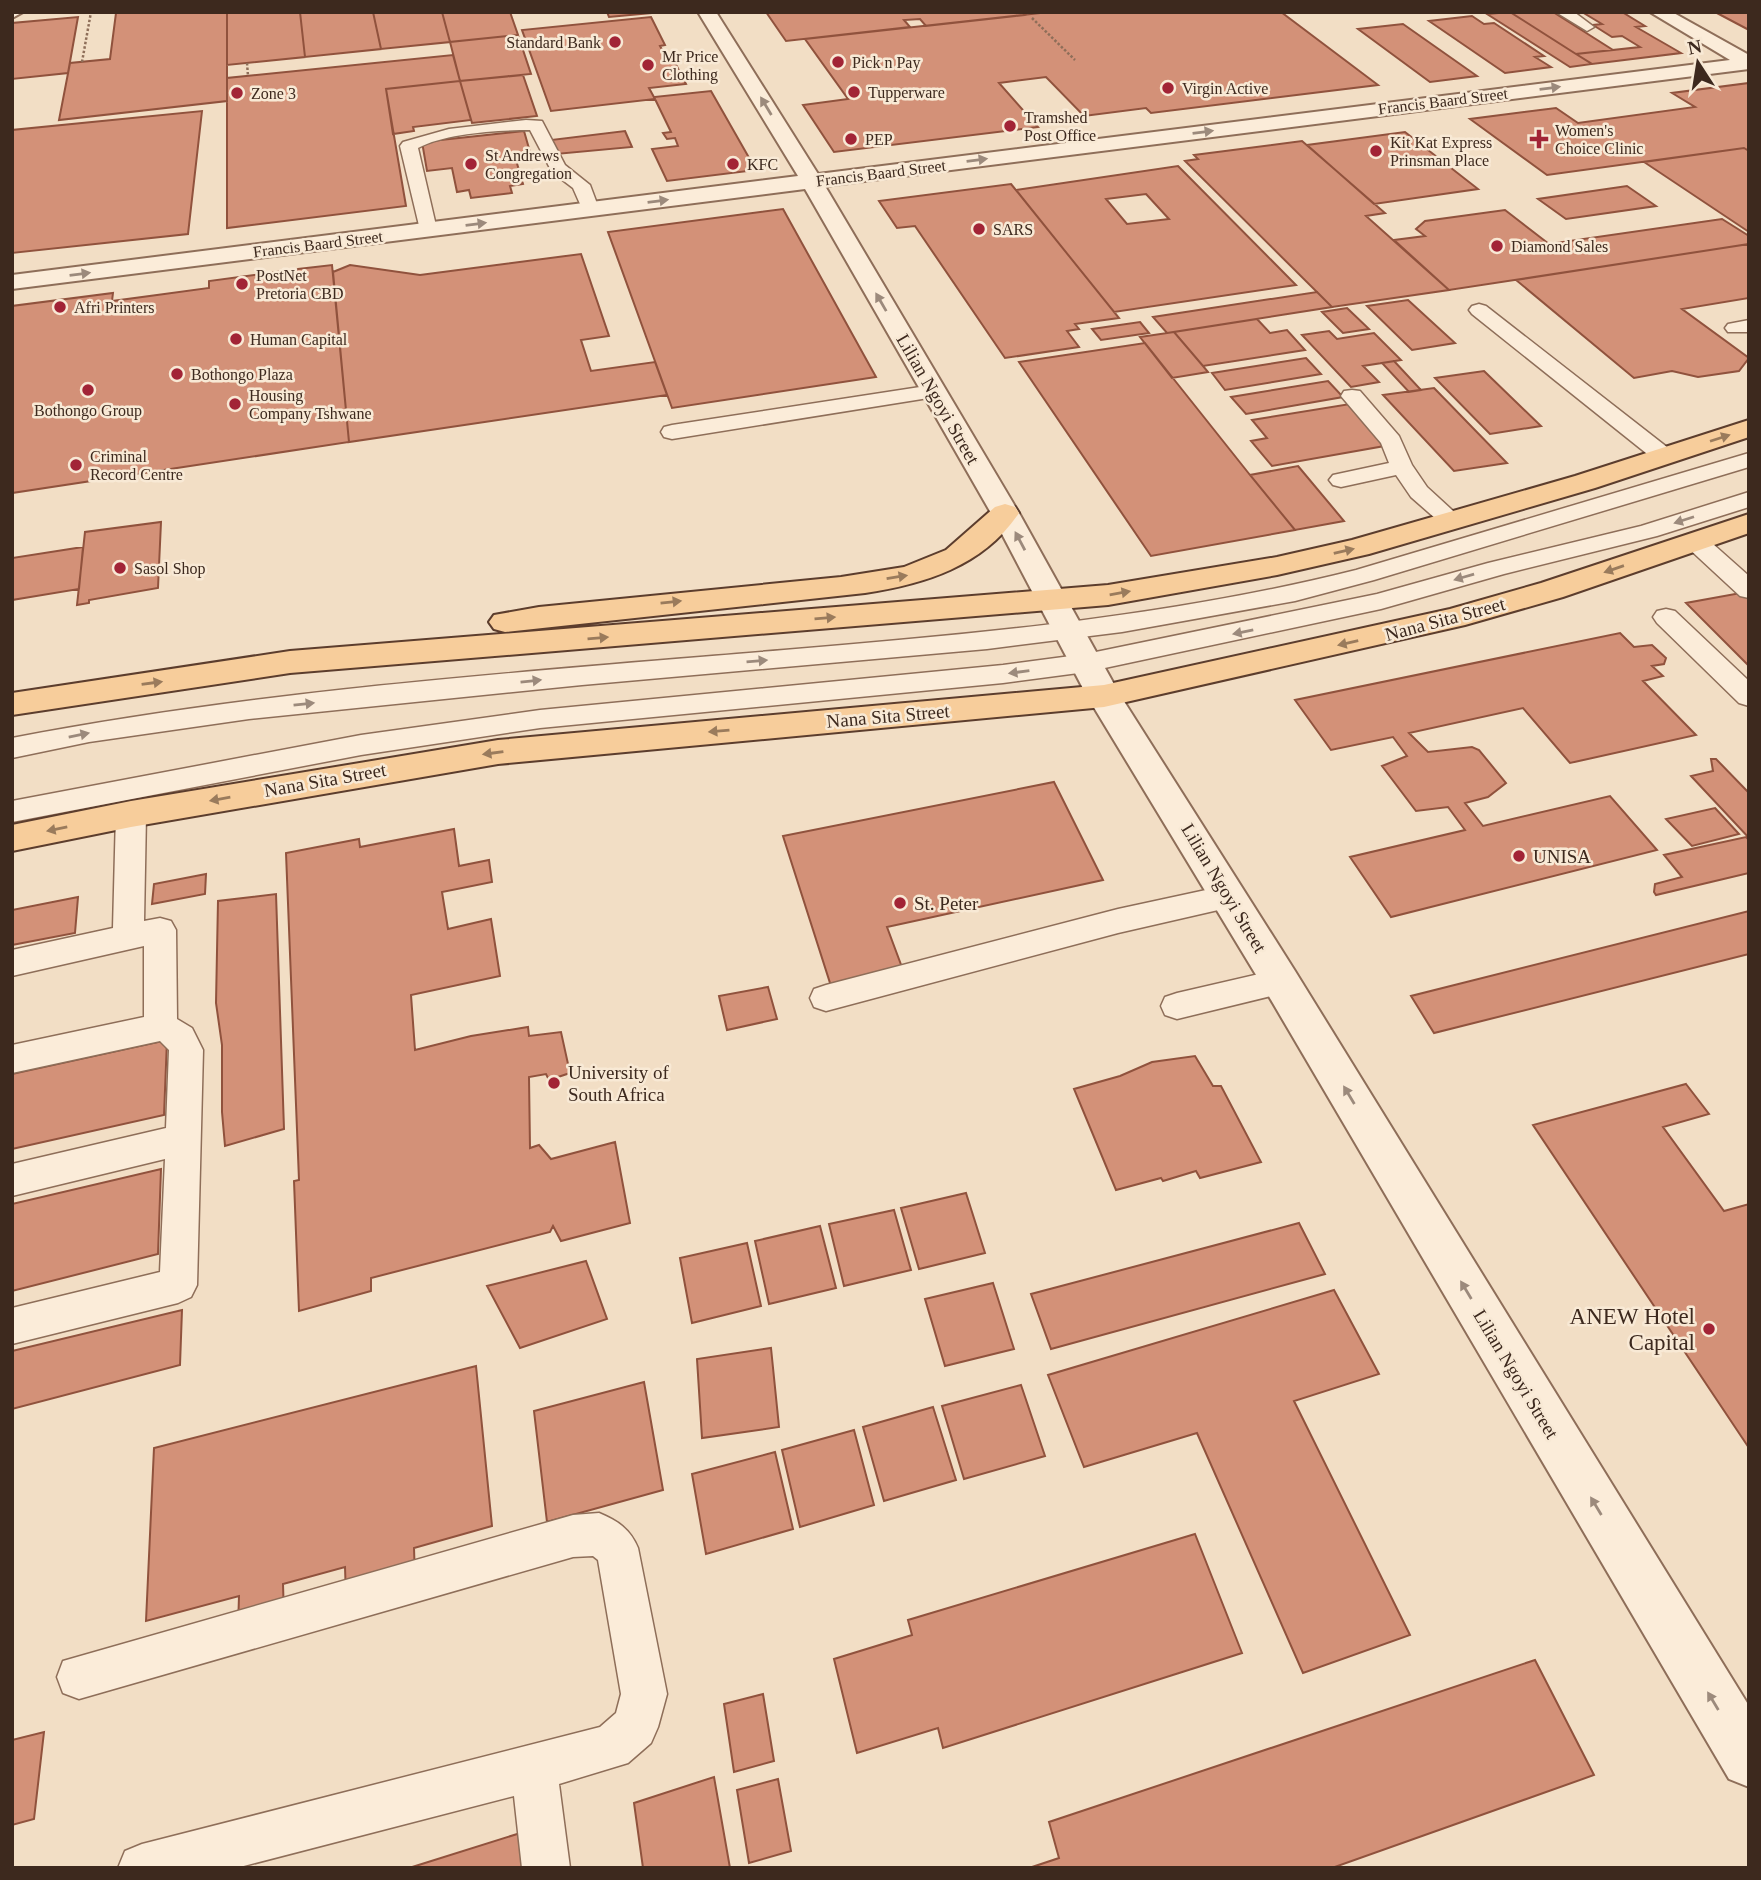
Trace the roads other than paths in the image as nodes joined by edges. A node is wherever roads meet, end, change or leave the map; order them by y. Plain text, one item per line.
1 (707, 12) edge
2 (1563, 12) edge
3 (1659, 12) edge
4 (1587, 27) dead end
5 (1749, 63) edge
6 (812, 182) junction
7 (590, 209) junction
8 (428, 230) junction
9 (12, 282) edge
10 (1479, 310) dead end
11 (933, 391) junction
12 (1352, 396) dead end
13 (1749, 428) edge
14 (672, 432) dead end
15 (1664, 456) junction
16 (1749, 460) edge
17 (1402, 467) junction
18 (1341, 480) dead end
19 (1749, 499) edge
20 (1005, 513) junction
21 (1452, 521) junction
22 (1749, 523) edge
23 (1695, 541) junction
24 (1749, 590) edge
25 (1053, 601) junction
26 (1666, 617) dead end
27 (1067, 631) junction
28 (290, 662) junction
29 (1095, 679) junction
30 (1749, 696) edge
31 (12, 704) edge
32 (12, 748) edge
33 (12, 812) edge
34 (131, 814) junction
35 (12, 838) edge
36 (1229, 897) junction
37 (128, 937) junction
38 (12, 963) edge
39 (1282, 982) junction
40 (826, 998) dead end
41 (1177, 1006) dead end
42 (161, 1027) junction
43 (12, 1059) edge
44 (182, 1140) junction
45 (12, 1180) edge
46 (12, 1326) edge
47 (79, 1678) dead end
48 (1749, 1759) edge
49 (534, 1769) junction
50 (142, 1868) edge
51 (546, 1868) edge

6 -> 1 street, Lilian Ngoyi Street
2 - 4 lane
3 - 5 street
6 -> 5 street, Francis Baard Street
7 -> 6 street, Francis Baard Street
11 -> 6 street, Lilian Ngoyi Street
8 -> 7 street, Francis Baard Street
7 - 8 lane
9 -> 8 street, Francis Baard Street
10 - 15 lane
11 - 14 lane
11 - 20 street, Lilian Ngoyi Street
12 - 17 lane
15 -> 13 main road
15 - 21 main road
16 - 27 lane
17 - 18 lane
17 - 21 lane
19 -> 29 lane
25 -> 20 street, Lilian Ngoyi Street
28 -> 20 main road
25 -> 21 main road
22 - 23 main road, Nana Sita Street
23 - 24 lane
23 -> 29 main road, Nana Sita Street
25 - 27 street, Lilian Ngoyi Street
28 -> 25 main road
26 - 30 lane
27 - 29 street, Lilian Ngoyi Street
32 -> 27 lane
31 -> 28 main road
29 -> 33 lane
29 -> 34 main road, Nana Sita Street
29 - 36 street, Lilian Ngoyi Street
34 -> 35 main road, Nana Sita Street
34 - 37 lane
36 - 39 street, Lilian Ngoyi Street
36 - 40 lane
37 - 38 lane
37 - 42 lane
39 - 41 lane
48 -> 39 street, Lilian Ngoyi Street
42 - 43 lane
42 - 44 lane
44 - 45 lane
44 - 46 lane
47 - 49 lane
49 - 50 lane
49 - 51 lane

